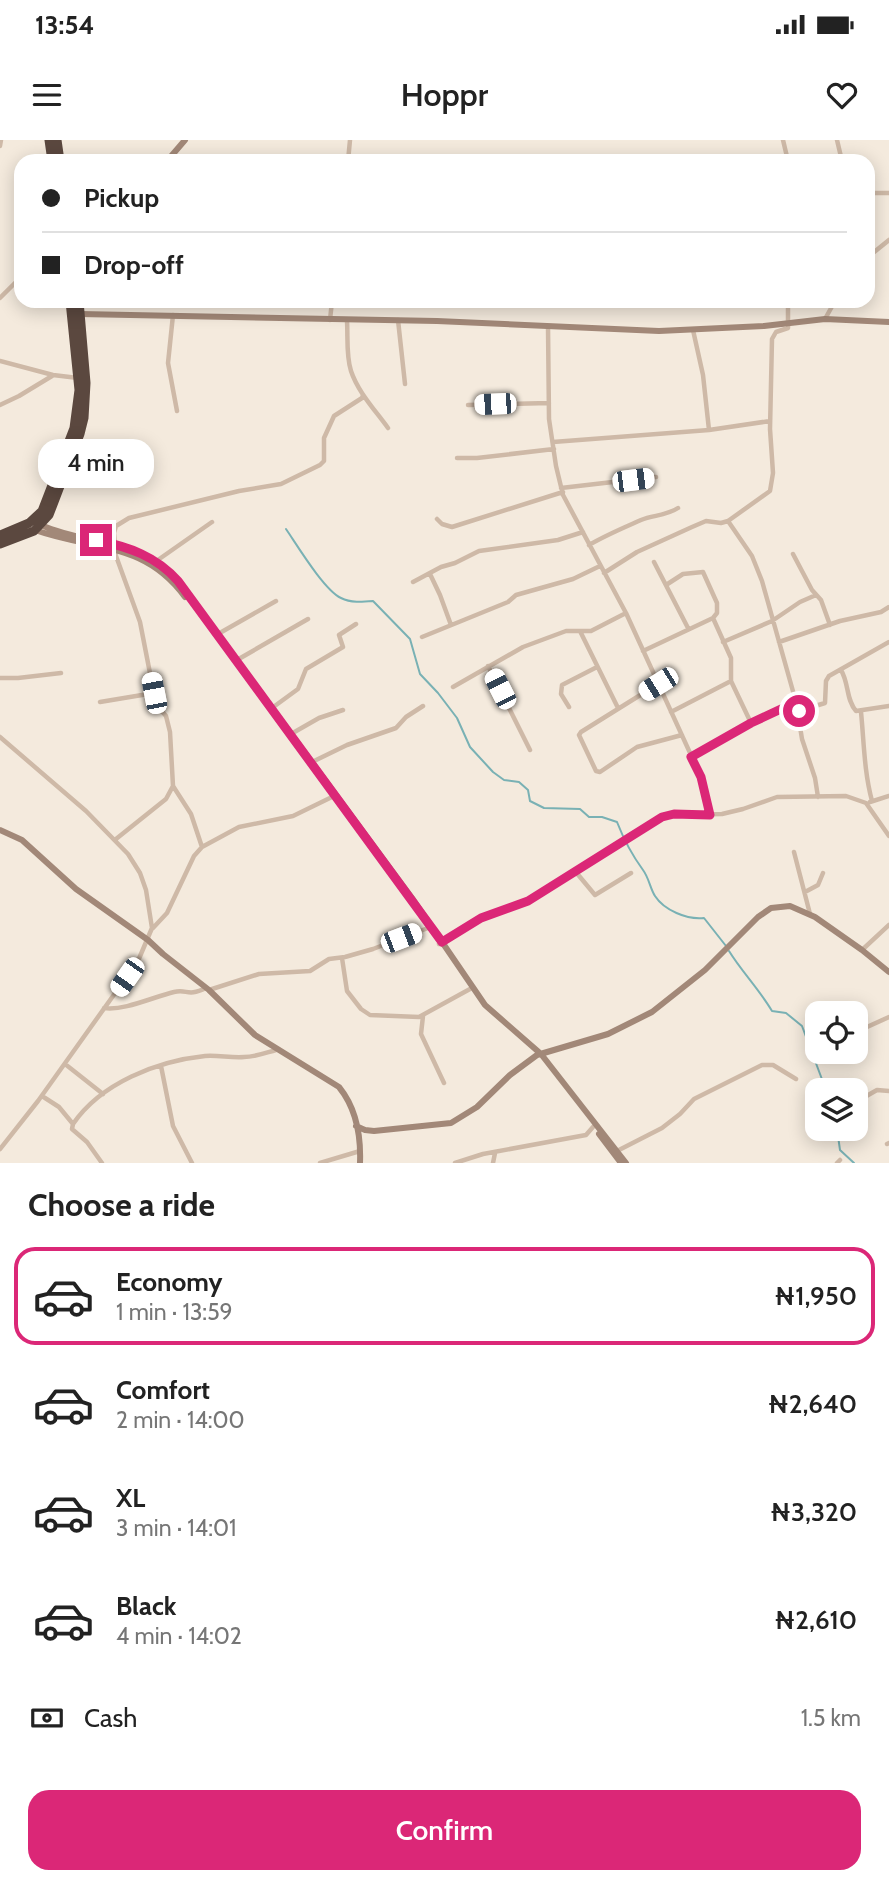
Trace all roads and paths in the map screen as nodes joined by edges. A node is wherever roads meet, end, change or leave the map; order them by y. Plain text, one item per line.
1 (1, 140) edge
2 (185, 140) edge
3 (0, 146) edge
4 (173, 154) edge
5 (889, 240) edge
6 (875, 251) edge
7 (14, 284) edge
8 (0, 298) edge
9 (71, 308) edge
10 (80, 308) edge
11 (331, 308) edge
12 (788, 308) edge
13 (831, 308) edge
14 (80, 314) junction
15 (173, 315) junction
16 (825, 319) junction
17 (330, 320) junction
18 (398, 320) junction
19 (347, 321) junction
20 (889, 322) edge
21 (789, 323) junction
22 (548, 326) junction
23 (693, 330) junction
24 (0, 361) edge
25 (53, 375) junction
26 (78, 378) junction
27 (405, 384) dead end
28 (363, 395) junction
29 (549, 403) junction
30 (0, 405) edge
31 (468, 405) dead end
32 (177, 411) dead end
33 (770, 421) junction
34 (388, 428) dead end
35 (709, 430) junction
36 (553, 442) junction
37 (554, 449) junction
38 (457, 458) dead end
39 (656, 477) dead end
40 (562, 490) junction
41 (678, 508) dead end
42 (437, 519) dead end
43 (728, 521) junction
44 (212, 522) dead end
45 (38, 527) junction
46 (583, 532) junction
47 (0, 535) edge
48 (0, 544) edge
49 (589, 545) junction
50 (114, 546) junction
51 (793, 554) dead end
52 (654, 562) dead end
53 (155, 563) junction
54 (600, 566) junction
55 (604, 573) junction
56 (430, 574) junction
57 (413, 582) dead end
58 (666, 584) junction
59 (816, 594) junction
60 (276, 601) dead end
61 (889, 607) edge
62 (625, 613) junction
63 (713, 618) junction
64 (308, 619) dead end
65 (772, 621) junction
66 (356, 624) dead end
67 (451, 625) junction
68 (830, 625) junction
69 (688, 628) junction
70 (580, 631) junction
71 (218, 634) junction
72 (422, 637) dead end
73 (723, 642) junction
74 (779, 642) junction
75 (889, 642) edge
76 (643, 652) junction
77 (237, 660) junction
78 (488, 666) junction
79 (597, 667) junction
80 (841, 670) junction
81 (61, 673) dead end
82 (0, 678) edge
83 (731, 681) junction
84 (658, 684) junction
85 (453, 687) dead end
86 (154, 693) junction
87 (100, 702) dead end
88 (796, 702) junction
89 (423, 706) dead end
90 (889, 706) edge
91 (569, 707) dead end
92 (272, 708) junction
93 (618, 708) junction
94 (343, 710) dead end
95 (799, 711) junction
96 (671, 712) junction
97 (861, 712) junction
98 (751, 723) junction
99 (291, 734) junction
100 (681, 735) junction
101 (0, 737) edge
102 (530, 750) dead end
103 (691, 757) junction
104 (312, 762) junction
105 (173, 786) junction
106 (889, 796) edge
107 (332, 797) junction
108 (818, 797) junction
109 (869, 802) junction
110 (710, 815) junction
111 (0, 830) edge
112 (889, 836) edge
113 (116, 839) junction
114 (202, 847) junction
115 (794, 852) dead end
116 (575, 871) junction
117 (631, 873) dead end
118 (823, 873) dead end
119 (805, 892) junction
120 (810, 914) junction
121 (889, 925) edge
122 (152, 928) junction
123 (428, 928) junction
124 (148, 940) junction
125 (440, 943) junction
126 (862, 950) junction
127 (342, 957) junction
128 (889, 972) edge
129 (208, 989) junction
130 (470, 989) junction
131 (104, 1008) junction
132 (423, 1015) junction
133 (889, 1017) edge
134 (868, 1027) edge
135 (276, 1050) junction
136 (539, 1055) junction
137 (65, 1064) junction
138 (161, 1066) junction
139 (796, 1079) dead end
140 (444, 1083) dead end
141 (889, 1091) edge
142 (103, 1094) junction
143 (868, 1095) edge
144 (42, 1096) junction
145 (73, 1124) junction
146 (356, 1126) junction
147 (593, 1127) junction
148 (374, 1131) junction
149 (359, 1142) junction
150 (0, 1149) edge
151 (360, 1151) junction
152 (617, 1151) junction
153 (495, 1153) junction
154 (102, 1163) edge
155 (192, 1163) edge
156 (320, 1163) edge
157 (360, 1163) edge
158 (455, 1163) edge
159 (494, 1163) edge
160 (621, 1163) edge
161 (626, 1163) edge

1 - 3 street
2 - 4 street
5 - 6 street
7 - 8 street
9 - 26 highway
10 - 14 highway
11 - 17 street
12 - 21 street
13 - 16 street
14 - 15 street
14 - 45 highway
15 - 17 street
15 - 32 street
16 - 20 street
16 - 21 street
17 - 19 street
18 - 19 street
18 - 22 street
18 - 27 street
19 - 28 street
21 - 23 street
21 - 33 street
22 - 23 street
22 - 29 street
23 - 35 street
24 - 25 street
25 - 26 street
25 - 30 street
26 - 47 highway
28 - 34 street
28 - 50 street
29 - 31 street
29 - 36 street
33 - 35 street
33 - 43 street
35 - 36 street
36 - 37 street
37 - 38 street
37 - 40 street
39 - 40 street
40 - 42 street
40 - 46 street
41 - 49 street
43 - 55 street
43 - 65 street
44 - 53 street
45 - 48 highway
45 - 50 street
46 - 49 street
46 - 56 street
49 - 54 street
50 - 53 street
50 - 86 street
51 - 59 street
52 - 58 street
53 - 71 street
53 - 107 street
54 - 55 street
54 - 67 street
55 - 62 street
56 - 57 street
56 - 67 street
58 - 63 street
58 - 69 street
59 - 65 street
59 - 68 street
60 - 71 street
61 - 68 street
62 - 70 street
62 - 76 street
63 - 69 street
63 - 73 street
64 - 77 street
65 - 73 street
65 - 74 street
66 - 92 street
67 - 72 street
68 - 74 street
69 - 76 street
70 - 78 street
70 - 79 street
71 - 77 street
73 - 83 street
74 - 88 street
75 - 80 street
76 - 84 street
77 - 92 street
78 - 85 street
78 - 102 street
79 - 91 street
79 - 93 street
80 - 95 street
80 - 97 street
81 - 82 street
83 - 96 street
83 - 98 street
84 - 93 street
84 - 96 street
86 - 87 street
86 - 105 street
88 - 95 street
88 - 98 street
89 - 104 street
90 - 97 street
92 - 99 street
93 - 100 street
94 - 99 street
95 - 108 street
96 - 100 street
97 - 109 street
98 - 103 street
99 - 104 street
100 - 103 street
101 - 113 street
103 - 110 street
104 - 125 street
105 - 113 street
105 - 114 street
106 - 109 street
107 - 114 street
107 - 123 street
108 - 109 street
108 - 110 street
109 - 112 street
110 - 116 street
111 - 124 street
113 - 122 street
114 - 122 street
115 - 119 street
116 - 117 street
116 - 125 street
118 - 119 street
119 - 120 street
120 - 126 street
120 - 136 street
121 - 126 street
122 - 124 street
123 - 125 street
123 - 127 street
124 - 129 street
124 - 131 street
125 - 130 street
125 - 136 street
126 - 128 street
127 - 129 street
127 - 132 street
129 - 131 street
129 - 135 street
130 - 132 street
130 - 136 street
131 - 137 street
132 - 140 street
133 - 134 street
135 - 138 street
135 - 146 street
136 - 147 street
136 - 148 street
136 - 152 street
137 - 142 street
137 - 144 street
138 - 142 street
138 - 155 street
139 - 152 street
141 - 143 street
142 - 145 street
144 - 145 street
144 - 150 street
145 - 154 street
146 - 148 street
146 - 149 street
147 - 153 street
147 - 160 street
148 - 149 street
149 - 151 street
151 - 156 street
151 - 157 street
152 - 161 street
153 - 158 street
153 - 159 street

